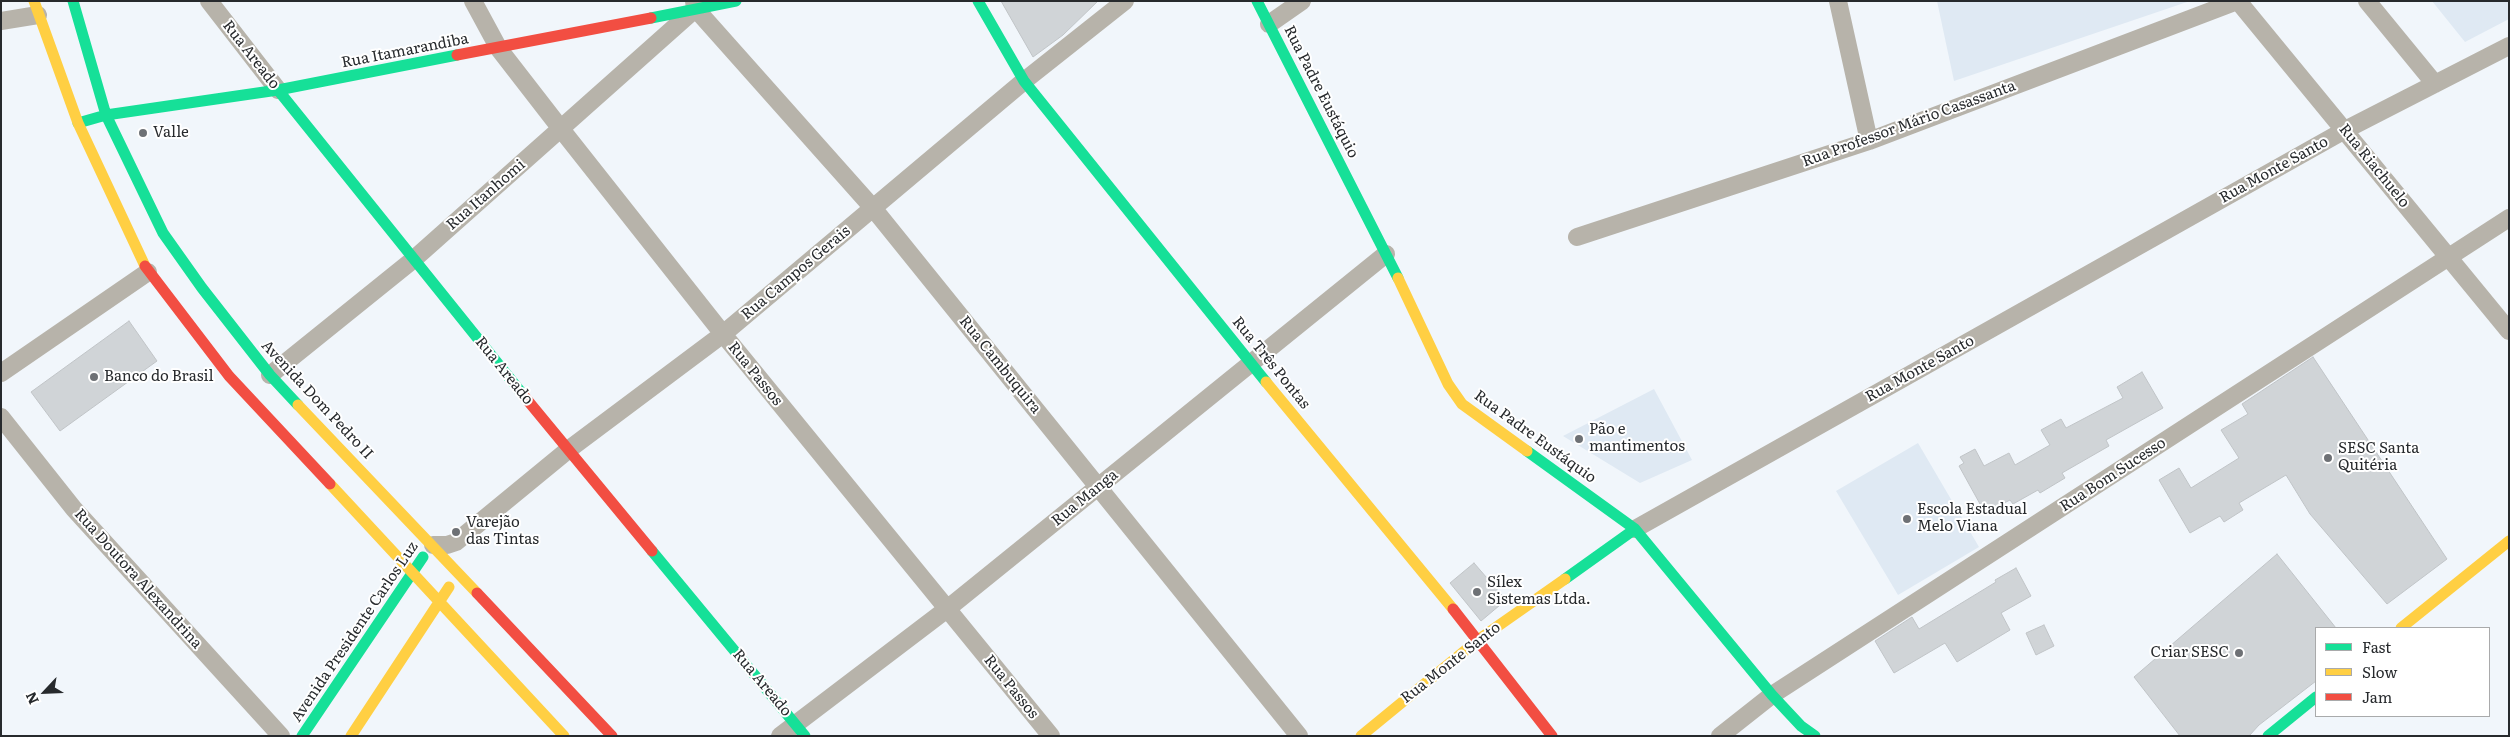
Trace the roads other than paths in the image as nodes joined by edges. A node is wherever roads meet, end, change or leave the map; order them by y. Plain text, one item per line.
1 (73, 1) edge
2 (209, 1) edge
3 (473, 1) edge
4 (736, 1) edge
5 (978, 1) edge
6 (1125, 1) edge
7 (1257, 1) edge
8 (1302, 1) edge
9 (1838, 1) edge
10 (2238, 1) edge
11 (2367, 1) edge
12 (695, 5) edge
13 (36, 8) edge
14 (1, 21) edge
15 (1269, 24) junction
16 (2509, 46) edge
17 (498, 48) junction
18 (1024, 81) junction
19 (2435, 84) junction
20 (278, 90) junction
21 (106, 115) junction
22 (78, 123) junction
23 (561, 129) junction
24 (2345, 130) junction
25 (1869, 141) junction
26 (873, 208) junction
27 (2509, 218) edge
28 (1577, 237) dead end
29 (1386, 254) junction
30 (2448, 258) junction
31 (414, 259) junction
32 (148, 272) junction
33 (2509, 331) edge
34 (723, 334) junction
35 (1250, 362) junction
36 (1, 372) edge
37 (270, 375) junction
38 (1, 416) edge
39 (568, 450) junction
40 (1098, 488) junction
41 (1635, 529) junction
42 (2509, 541) edge
43 (433, 545) junction
44 (412, 571) junction
45 (459, 573) junction
46 (439, 600) junction
47 (947, 609) junction
48 (2402, 627) edge
49 (1478, 640) junction
50 (1772, 695) junction
51 (2315, 698) edge
52 (801, 730) edge
53 (280, 736) edge
54 (302, 736) edge
55 (351, 736) edge
56 (564, 736) edge
57 (612, 736) edge
58 (780, 736) edge
59 (1051, 736) edge
60 (1299, 736) edge
61 (1360, 736) edge
62 (1552, 736) edge
63 (1720, 736) edge
64 (1815, 736) edge
65 (2268, 736) edge

1 - 21 main road, Avenida Dom Pedro II
2 - 20 street, Rua Areado
3 - 17 street, Rua Passos
4 - 12 main road, Rua Itamarandiba
5 - 18 main road, Rua Três Pontas
6 - 18 street, Rua Campos Gerais
7 - 15 main road, Rua Padre Eustáquio
8 - 15 street
9 - 25 street
10 - 24 street, Rua Riachuelo
10 - 25 street, Rua Professor Mário Casassanta
11 - 19 street
12 - 17 main road, Rua Itamarandiba
12 - 23 street, Rua Itanhomi
12 - 26 street, Rua Cambuquira
13 - 14 street
13 - 22 main road
15 - 29 main road, Rua Padre Eustáquio
16 - 19 street, Rua Monte Santo
17 - 20 main road, Rua Itamarandiba
17 - 23 street, Rua Passos
18 - 26 street, Rua Campos Gerais
18 - 35 main road, Rua Três Pontas
19 - 24 street, Rua Monte Santo
20 - 21 main road, Rua Itamarandiba
20 - 31 main road, Rua Areado
21 - 22 main road, Rua Itamarandiba
21 - 37 main road, Avenida Dom Pedro II
22 - 32 main road
23 - 31 street, Rua Itanhomi
23 - 34 street, Rua Passos
24 - 30 street, Rua Riachuelo
24 - 41 street, Rua Monte Santo
25 - 28 street, Rua Professor Mário Casassanta
26 - 34 street, Rua Campos Gerais
26 - 40 street, Rua Cambuquira
27 - 30 street, Rua Bom Sucesso
29 - 35 street, Rua Manga
29 - 41 main road, Rua Padre Eustáquio
30 - 33 street, Rua Riachuelo
30 - 50 street, Rua Bom Sucesso
31 - 37 street, Rua Itanhomi
31 - 39 main road, Rua Areado
32 - 36 street
32 - 44 main road
34 - 39 street, Rua Campos Gerais
34 - 47 street, Rua Passos
35 - 40 street, Rua Manga
35 - 49 main road, Rua Três Pontas
37 - 43 main road, Avenida Dom Pedro II
38 - 53 street, Rua Doutora Alexandrina
39 - 43 street, Rua Campos Gerais
39 - 52 main road, Rua Areado
40 - 47 street, Rua Manga
40 - 60 street, Rua Cambuquira
41 - 49 main road, Rua Monte Santo
41 - 50 main road, Rua Padre Eustáquio
42 - 48 main road
43 - 44 main road, Avenida Presidente Carlos Luz
43 - 45 main road, Avenida Dom Pedro II
44 - 46 main road
44 - 54 main road, Avenida Presidente Carlos Luz
45 - 46 main road
45 - 57 main road, Avenida Dom Pedro II
46 - 55 main road
46 - 56 main road
47 - 52 street, Rua Manga
47 - 59 street, Rua Passos
49 - 61 main road, Rua Monte Santo
49 - 62 main road, Rua Três Pontas
50 - 63 street, Rua Bom Sucesso
50 - 64 main road, Rua Padre Eustáquio
51 - 65 main road
52 - 58 street, Rua Manga

